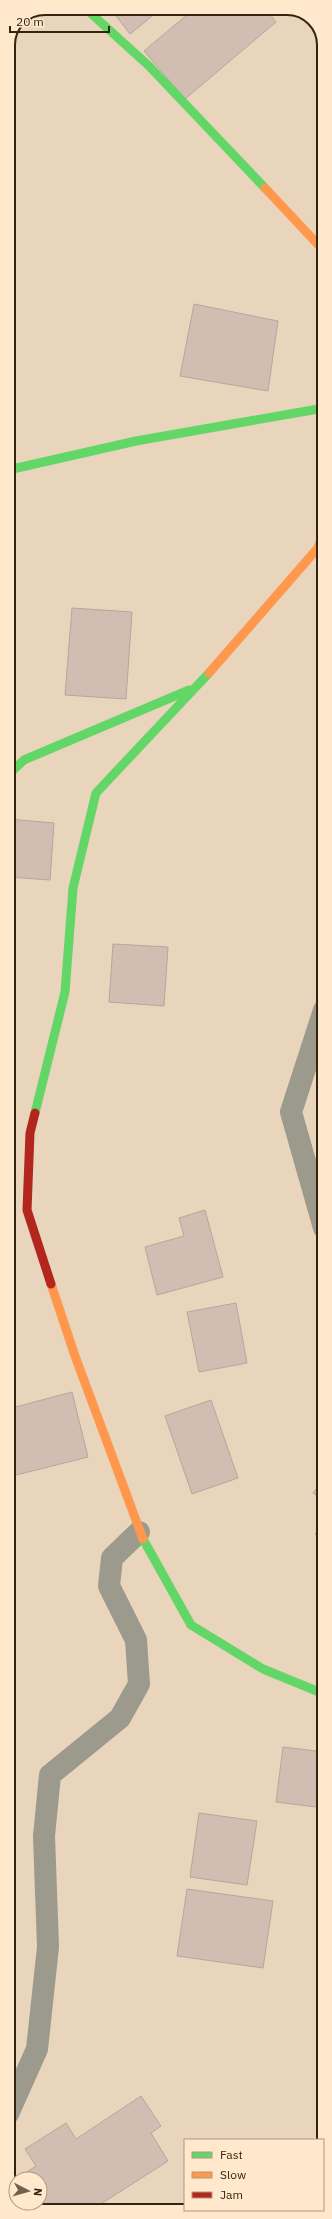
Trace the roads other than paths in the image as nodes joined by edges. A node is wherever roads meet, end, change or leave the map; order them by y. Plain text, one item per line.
1 (93, 15) edge
2 (317, 245) edge
3 (317, 409) edge
4 (15, 468) edge
5 (317, 547) edge
6 (197, 687) junction
7 (15, 768) edge
8 (317, 1032) edge
9 (317, 1203) edge
10 (139, 1532) junction
11 (317, 1691) edge
12 (15, 2098) edge

1 - 2 street
3 - 4 street
5 - 6 street
6 - 7 street
6 - 10 street
8 - 9 street
10 - 11 street
10 - 12 street

